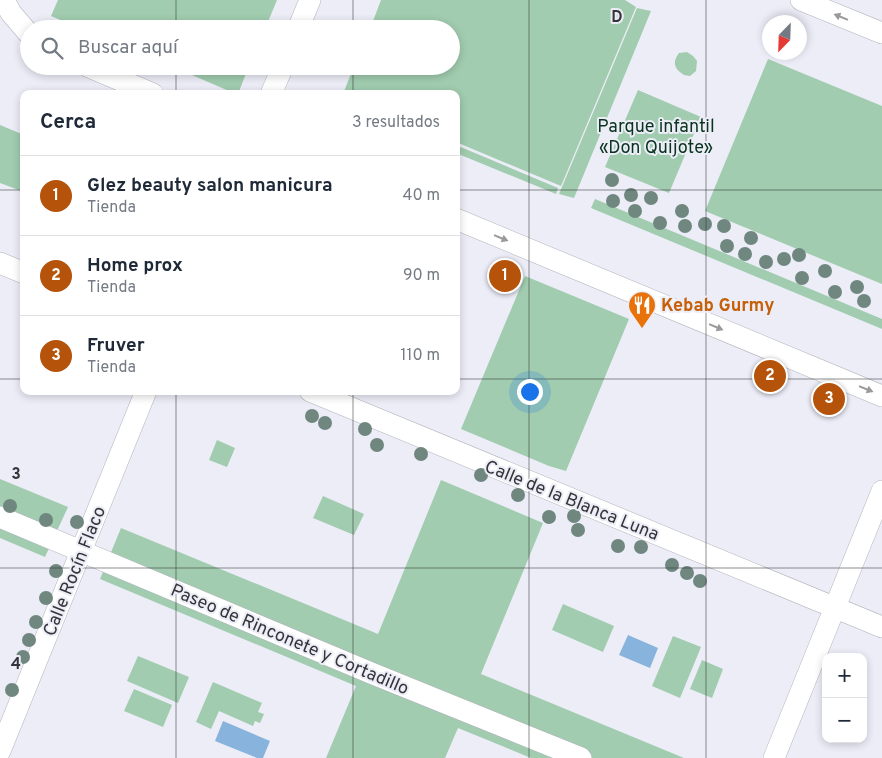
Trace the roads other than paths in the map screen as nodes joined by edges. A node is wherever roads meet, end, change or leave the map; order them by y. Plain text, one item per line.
1 (4, 0) edge
2 (310, 0) edge
3 (801, 0) edge
4 (302, 20) edge
5 (20, 24) edge
6 (882, 33) edge
7 (108, 75) edge
8 (278, 75) edge
9 (144, 90) edge
10 (273, 90) edge
11 (460, 221) edge
12 (0, 263) edge
13 (20, 271) edge
14 (144, 395) edge
15 (320, 395) edge
16 (882, 396) edge
17 (882, 491) edge
18 (0, 517) edge
19 (82, 552) junction
20 (835, 607) junction
21 (882, 627) edge
22 (0, 751) edge
23 (581, 758) edge
24 (774, 758) edge

1 - 5 street
2 - 4 street
6 -> 3 street
7 - 9 street
8 - 10 street
11 -> 16 street
12 - 13 street
14 - 19 street, Calle Rocín Flaco
15 - 20 street, Calle de la Blanca Luna
17 - 20 street
18 - 19 street, Paseo de Rinconete y Cortadillo
19 - 22 street, Calle Rocín Flaco
19 - 23 street, Paseo de Rinconete y Cortadillo
20 - 21 street, Calle de la Blanca Luna
20 - 24 street

